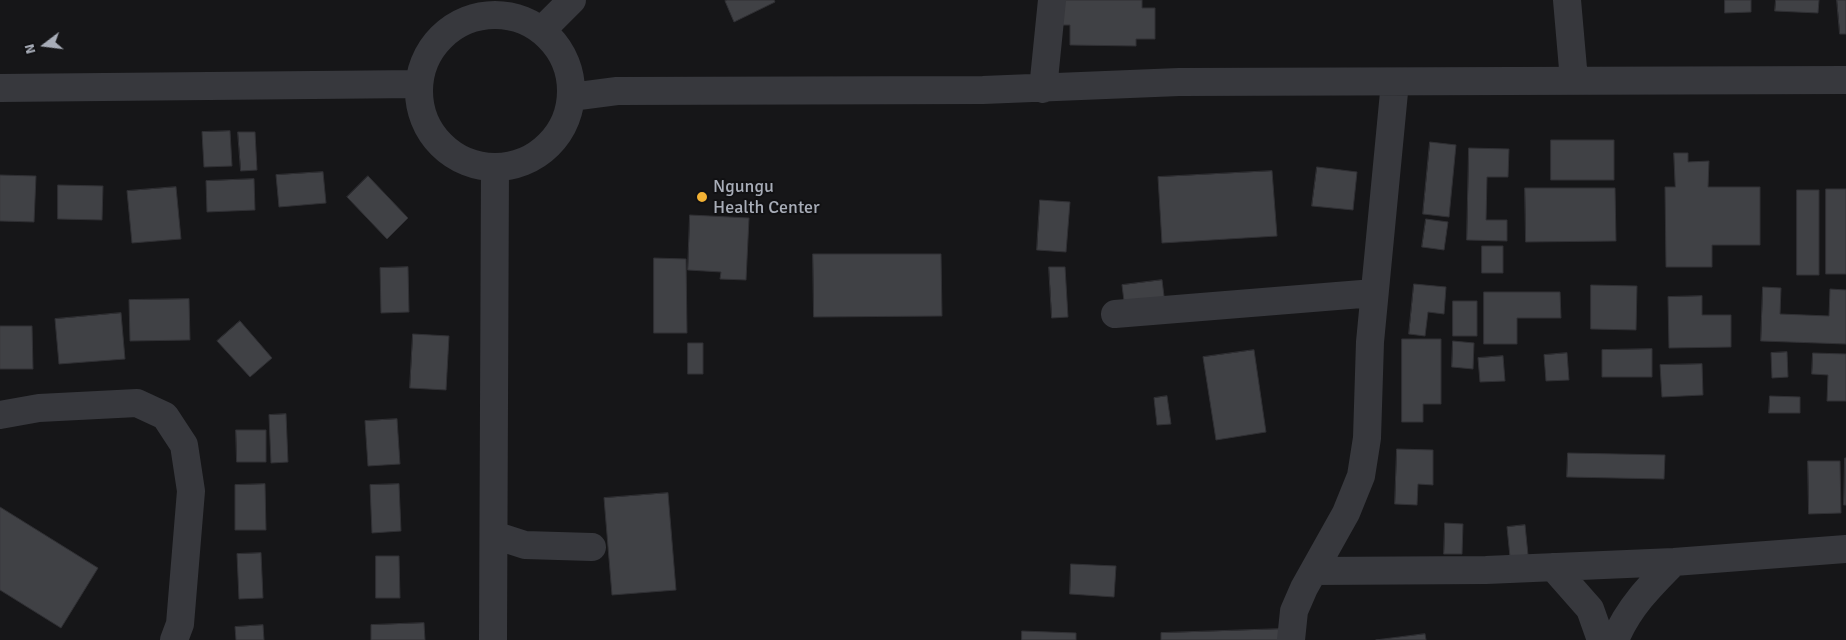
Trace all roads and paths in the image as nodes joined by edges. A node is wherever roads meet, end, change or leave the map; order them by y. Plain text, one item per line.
1 (572, 0) edge
2 (1052, 0) edge
3 (1567, 0) edge
4 (486, 7) edge
5 (542, 30) junction
6 (1574, 80) junction
7 (1846, 80) edge
8 (1395, 82) junction
9 (418, 84) junction
10 (0, 88) edge
11 (1043, 89) junction
12 (571, 97) junction
13 (495, 167) junction
14 (1374, 293) junction
15 (1115, 314) dead end
16 (0, 415) edge
17 (494, 535) junction
18 (592, 548) dead end
19 (1846, 549) edge
20 (1674, 562) junction
21 (1553, 567) junction
22 (1314, 571) junction
23 (174, 640) edge
24 (493, 640) edge
25 (1291, 640) edge
26 (1601, 640) edge
27 (1614, 640) edge

1 - 5 street
2 - 11 street
3 - 6 street
4 - 5 street
4 - 9 street
5 - 12 street
6 - 7 street
6 - 8 street
8 - 11 street
8 - 14 street
9 - 10 street
9 - 13 street
11 - 12 street
12 - 13 street
13 - 17 street
14 - 15 street
14 - 22 street
16 - 23 street
17 - 18 street
17 - 24 street
19 - 20 street
20 - 21 street
20 - 27 street
21 - 22 street
21 - 26 street
22 - 25 street

